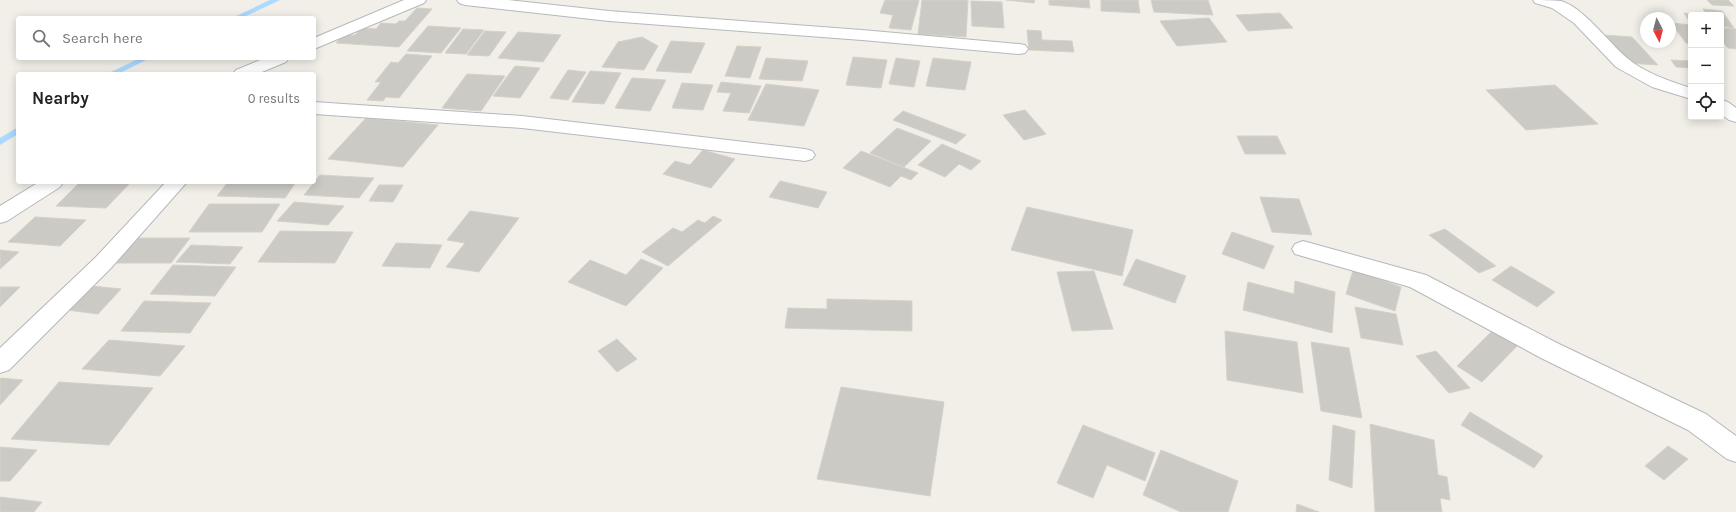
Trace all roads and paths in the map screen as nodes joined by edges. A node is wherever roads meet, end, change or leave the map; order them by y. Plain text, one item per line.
1 (418, 0) edge
2 (465, 0) edge
3 (1541, 0) edge
4 (316, 43) edge
5 (1020, 49) dead end
6 (275, 60) edge
7 (247, 72) edge
8 (1688, 93) edge
9 (316, 108) edge
10 (1724, 108) edge
11 (1736, 116) edge
12 (805, 155) dead end
13 (50, 184) edge
14 (175, 184) edge
15 (0, 216) edge
16 (1302, 249) dead end
17 (0, 363) edge
18 (1736, 451) edge

1 - 4 street
2 - 5 street
3 - 8 street
6 - 7 street
9 - 12 street
10 - 11 street
13 - 15 street
14 - 17 street
16 - 18 street

